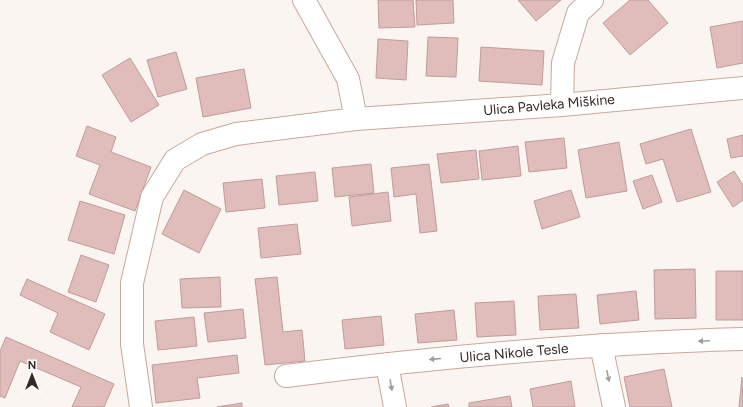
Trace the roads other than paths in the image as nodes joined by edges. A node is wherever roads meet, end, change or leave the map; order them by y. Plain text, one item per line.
1 (304, 0) edge
2 (592, 0) edge
3 (743, 88) edge
4 (562, 105) junction
5 (356, 119) junction
6 (743, 339) edge
7 (601, 345) junction
8 (386, 364) junction
9 (286, 376) dead end
10 (140, 407) edge
11 (394, 407) edge
12 (614, 407) edge

1 - 5 street
2 - 4 street
3 - 4 street, Ulica Pavleka Miškine
4 - 5 street, Ulica Pavleka Miškine
5 - 10 street, Ulica Pavleka Miškine
6 -> 7 street, Ulica Nikole Tesle
7 -> 8 street, Ulica Nikole Tesle
7 -> 12 street
8 - 9 street, Ulica Nikole Tesle
8 -> 11 street

